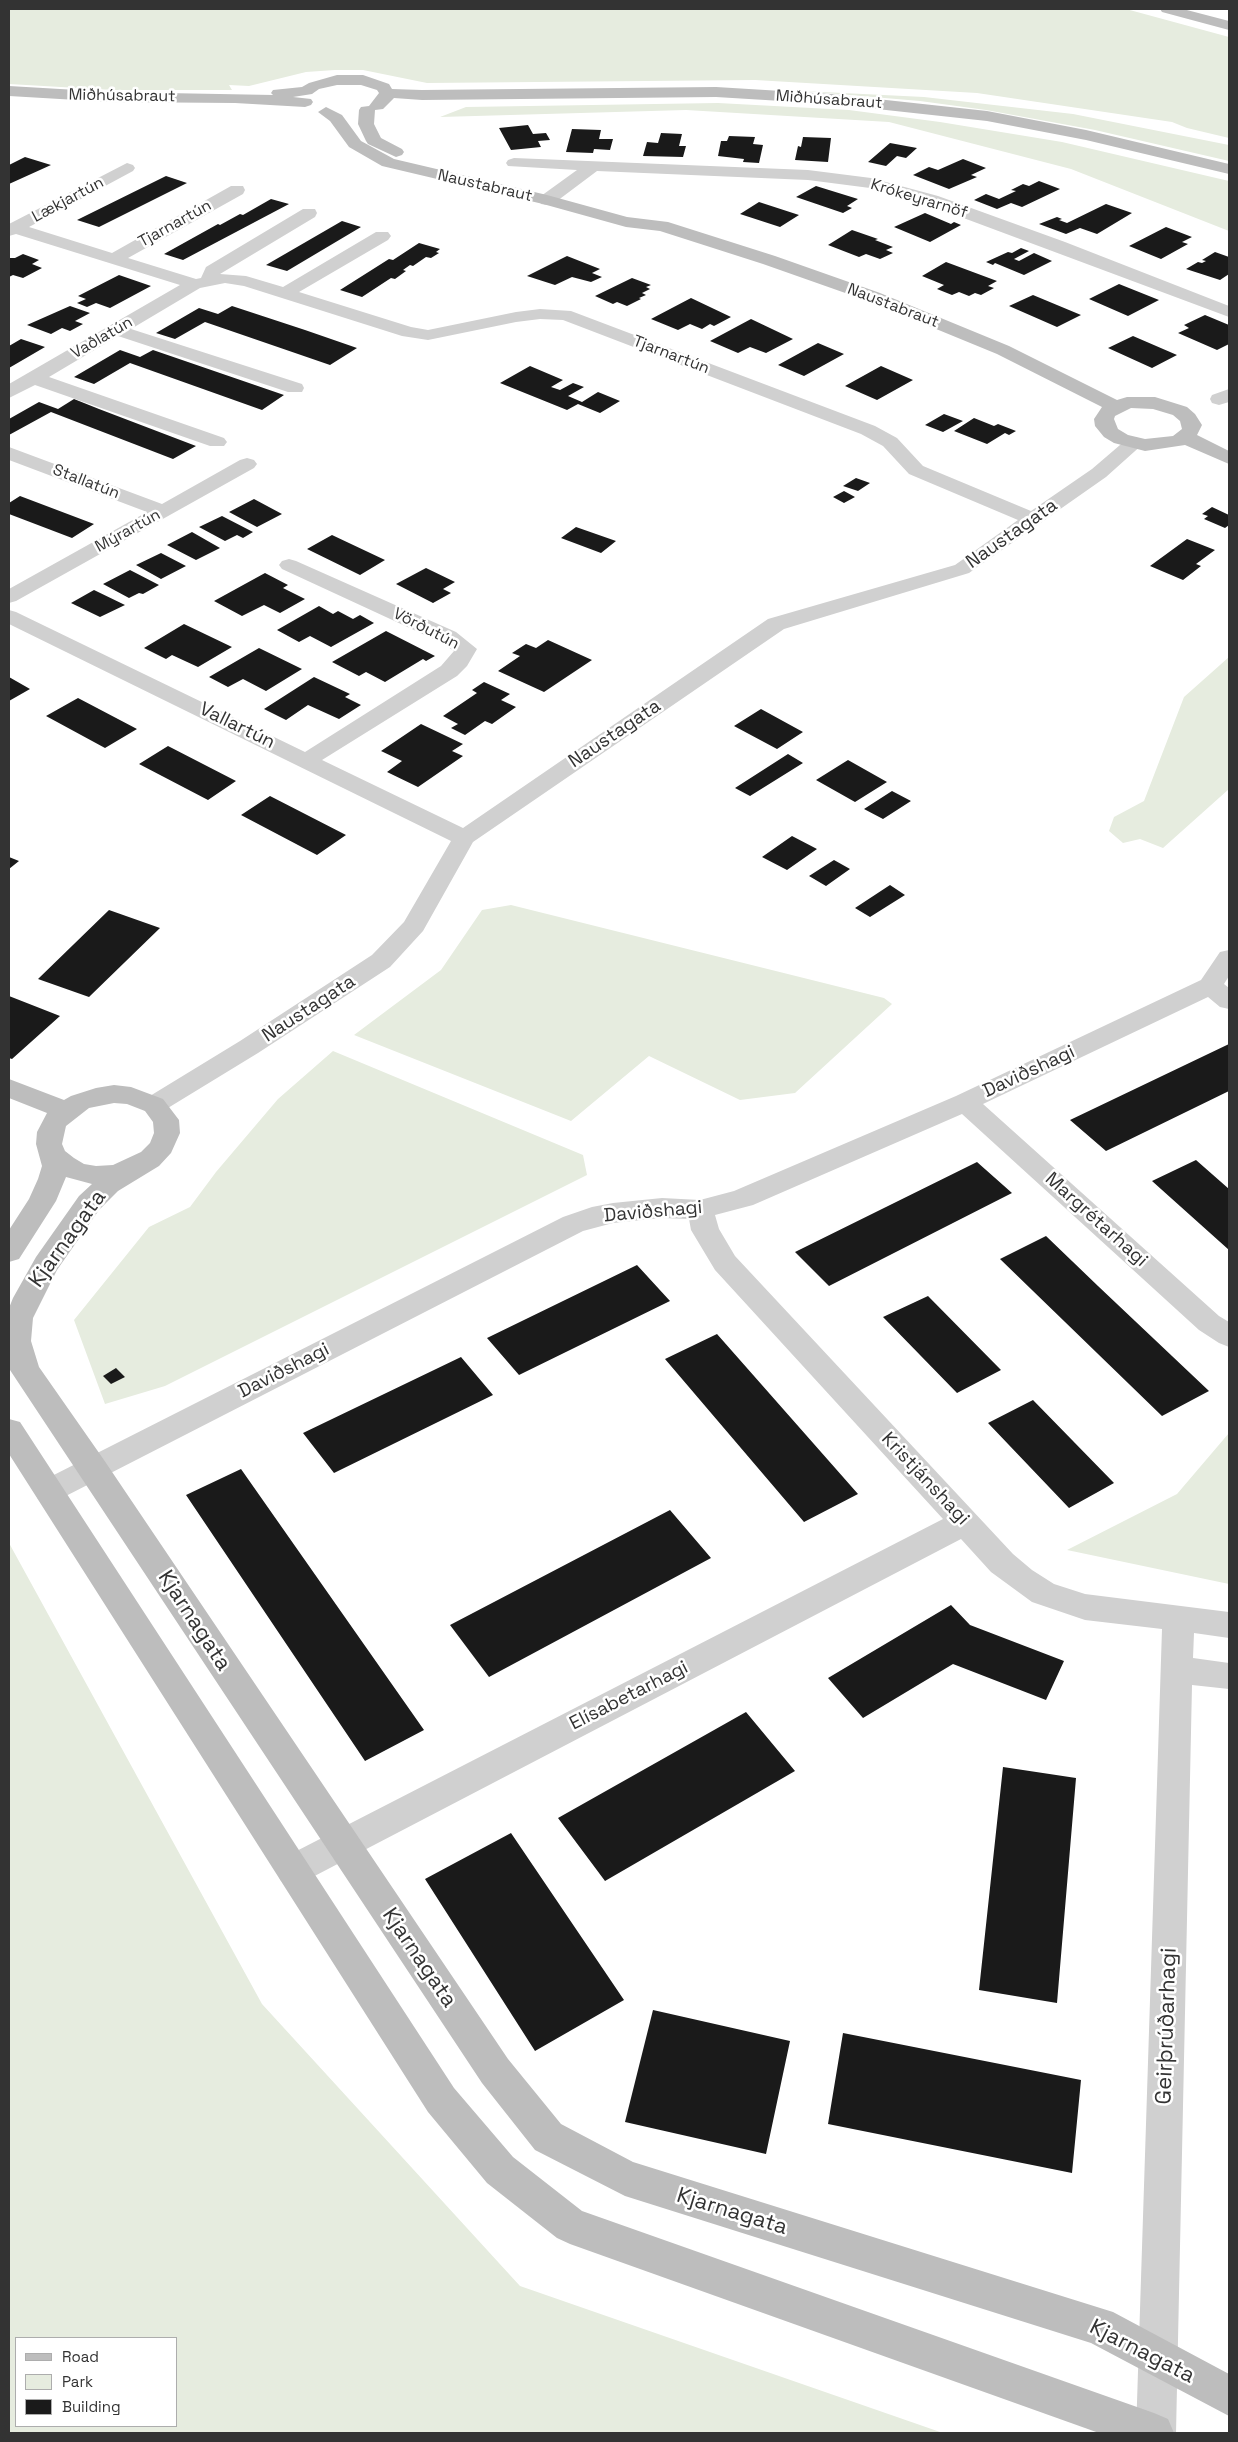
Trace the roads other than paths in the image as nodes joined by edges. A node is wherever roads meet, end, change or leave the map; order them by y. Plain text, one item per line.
1 (1167, 9) edge
2 (1229, 26) edge
3 (9, 91) edge
4 (306, 97) junction
5 (385, 97) junction
6 (367, 110) junction
7 (326, 112) junction
8 (514, 163) dead end
9 (592, 167) junction
10 (127, 168) dead end
11 (1229, 169) edge
12 (237, 190) dead end
13 (553, 196) junction
14 (309, 214) dead end
15 (12, 230) edge
16 (382, 236) dead end
17 (113, 259) junction
18 (202, 281) junction
19 (285, 293) junction
20 (1229, 312) edge
21 (116, 330) junction
22 (34, 378) junction
23 (295, 388) dead end
24 (9, 392) edge
25 (1116, 407) junction
26 (1185, 438) junction
27 (217, 442) dead end
28 (1134, 443) junction
29 (9, 453) edge
30 (1229, 458) edge
31 (247, 464) dead end
32 (163, 511) junction
33 (1033, 519) junction
34 (289, 564) dead end
35 (9, 597) edge
36 (9, 616) edge
37 (307, 760) junction
38 (464, 838) junction
39 (1229, 958) edge
40 (1220, 993) edge
41 (9, 1088) edge
42 (965, 1102) junction
43 (154, 1105) junction
44 (66, 1110) junction
45 (54, 1156) junction
46 (133, 1168) junction
47 (700, 1210) junction
48 (9, 1252) edge
49 (1229, 1336) edge
50 (9, 1430) edge
51 (93, 1468) junction
52 (49, 1491) junction
53 (965, 1522) junction
54 (1178, 1619) junction
55 (1229, 1625) edge
56 (1176, 1669) junction
57 (1229, 1676) edge
58 (342, 1843) junction
59 (293, 1870) junction
60 (1158, 2359) junction
61 (1229, 2396) edge
62 (1155, 2433) edge

1 - 2 street
3 - 4 street, Miðhúsabraut
4 - 5 street
4 - 7 street
5 - 6 street, Miðhúsabraut
5 - 11 street, Miðhúsabraut
6 - 7 street
6 - 13 street, Naustabraut
7 - 13 street, Naustabraut
8 - 9 street, Krókeyrarnöf
9 - 13 street
9 - 20 street, Krókeyrarnöf
10 - 15 street, Lækjartún
12 - 17 street, Tjarnartún
13 - 25 street, Naustabraut
14 - 18 street
15 - 17 street, Tjarnartún
16 - 19 street
17 - 18 street, Tjarnartún
18 - 19 street, Tjarnartún
18 - 21 street, Vaðlatún
19 - 33 street, Tjarnartún
21 - 22 street, Vaðlatún
21 - 23 street
22 - 24 street, Vaðlatún
22 - 27 street
25 - 26 street
25 - 28 street
26 - 28 street
26 - 30 street
28 - 33 street, Naustagata
29 - 32 street, Stallatún
31 - 32 street, Mýrartún
32 - 35 street, Mýrartún
33 - 38 street, Naustagata
34 - 37 street, Vörðutún
36 - 37 street, Vallartún
37 - 38 street, Vallartún
38 - 43 street, Naustagata
39 - 40 street, Daviðshagi
40 - 42 street, Daviðshagi
41 - 44 street
42 - 47 street, Daviðshagi
42 - 49 street, Margrétarhagi
43 - 44 street
43 - 46 street
44 - 45 street
45 - 46 street
45 - 48 street, Kjarnagata
46 - 51 street, Kjarnagata
47 - 51 street, Daviðshagi
47 - 53 street, Kristjánshagi
50 - 52 street
51 - 52 street, Daviðshagi
51 - 58 street, Kjarnagata
52 - 59 street
53 - 54 street, Kristjánshagi
53 - 58 street, Elísabetarhagi
54 - 55 street, Kristjánshagi
54 - 56 street, Geirþrúðarhagi
56 - 57 street
56 - 60 street, Geirþrúðarhagi
58 - 59 street, Elísabetarhagi
58 - 60 street, Kjarnagata
59 - 62 street
60 - 61 street, Kjarnagata
60 - 62 street, Geirþrúðarhagi

